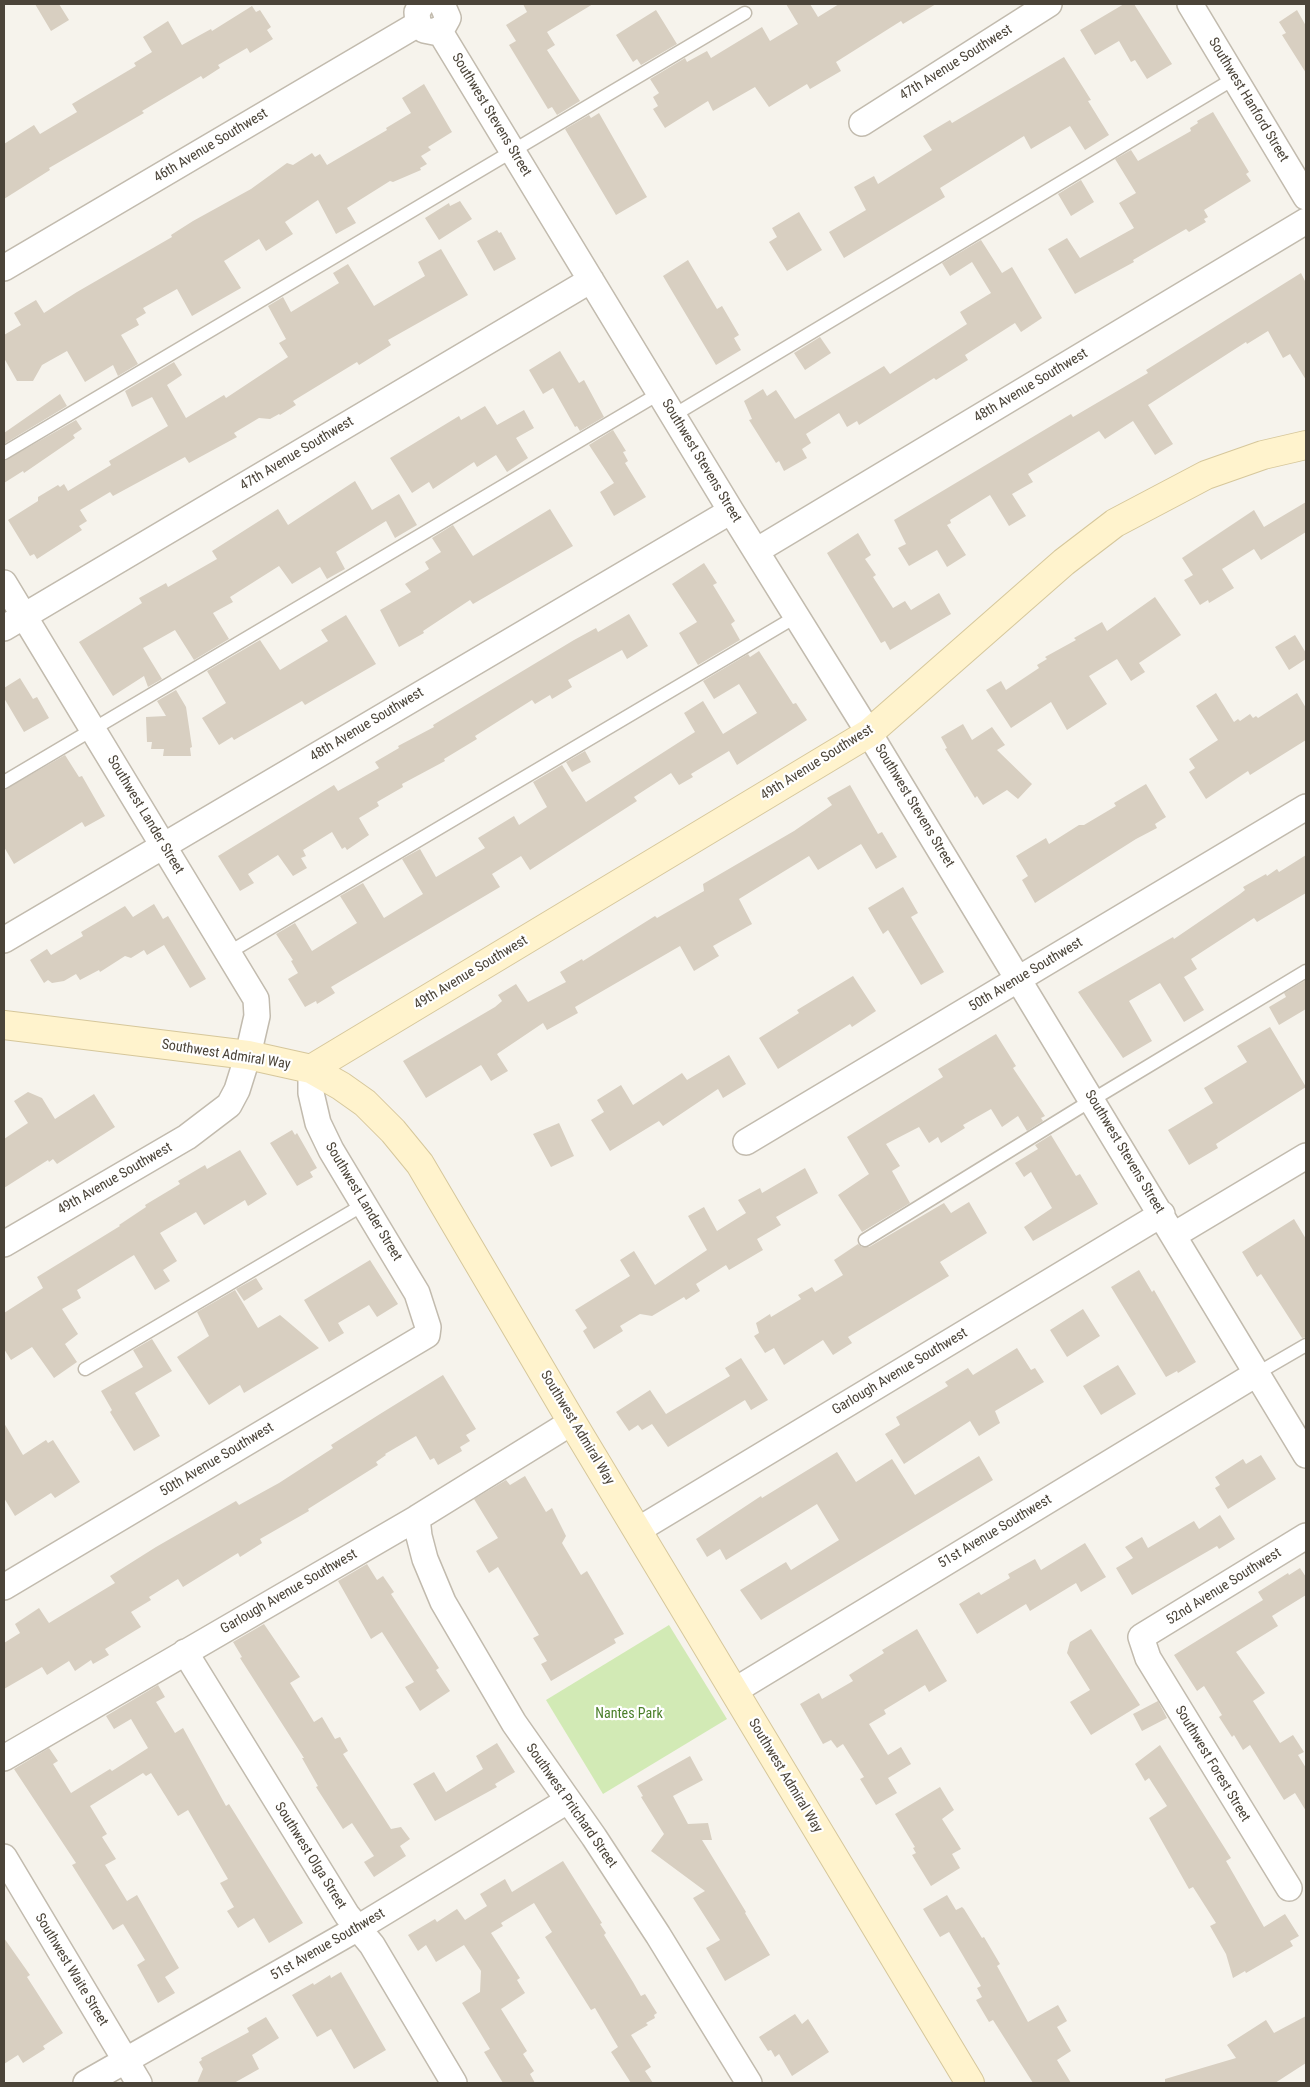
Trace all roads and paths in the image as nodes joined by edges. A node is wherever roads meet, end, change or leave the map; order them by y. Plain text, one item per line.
1 (1049, 4) edge
2 (1190, 4) edge
3 (436, 12) edge
4 (745, 13) dead end
5 (1235, 78) junction
6 (862, 123) dead end
7 (512, 150) junction
8 (1306, 197) edge
9 (1306, 221) edge
10 (4, 268) edge
11 (590, 280) junction
12 (660, 393) junction
13 (674, 415) junction
14 (1306, 445) edge
15 (4, 453) edge
16 (731, 511) junction
17 (756, 551) junction
18 (4, 583) edge
19 (797, 616) junction
20 (14, 622) edge
21 (93, 729) junction
22 (869, 732) junction
23 (4, 782) edge
24 (1306, 807) edge
25 (163, 846) junction
26 (4, 940) edge
27 (228, 953) junction
28 (1306, 971) edge
29 (1019, 979) junction
30 (4, 1025) edge
31 (248, 1055) junction
32 (311, 1069) junction
33 (1092, 1100) junction
34 (746, 1142) dead end
35 (1306, 1156) edge
36 (363, 1205) junction
37 (1168, 1225) junction
38 (865, 1240) dead end
39 (4, 1244) edge
40 (428, 1332) joint
41 (1306, 1345) edge
42 (85, 1369) dead end
43 (1256, 1374) junction
44 (572, 1422) junction
45 (1306, 1455) edge
46 (418, 1518) junction
47 (638, 1530) junction
48 (1306, 1536) edge
49 (4, 1587) edge
50 (1141, 1638) joint
51 (185, 1652) junction
52 (734, 1691) junction
53 (4, 1758) edge
54 (567, 1801) junction
55 (4, 1857) edge
56 (1289, 1888) dead end
57 (358, 1928) junction
58 (125, 2060) junction
59 (86, 2083) edge
60 (139, 2083) edge
61 (454, 2083) edge
62 (749, 2083) edge
63 (970, 2083) edge

1 - 6 street, 47th Avenue Southwest
2 - 5 street, Southwest Hanford Street
3 - 7 street, Southwest Stevens Street
3 - 10 street, 46th Avenue Southwest
4 - 7 lane
5 - 8 street, Southwest Hanford Street
5 - 13 lane
7 - 11 street, Southwest Stevens Street
7 - 15 lane
9 - 17 street, 48th Avenue Southwest
11 - 12 street, Southwest Stevens Street
11 - 20 street, 47th Avenue Southwest
12 - 13 street, Southwest Stevens Street
12 - 21 lane
13 - 16 street, Southwest Stevens Street
14 - 22 main road, 49th Avenue Southwest
16 - 17 street, Southwest Stevens Street
16 - 25 street, 48th Avenue Southwest
17 - 19 street, Southwest Stevens Street
18 - 20 street, Southwest Lander Street
19 - 22 street, Southwest Stevens Street
19 - 27 lane
20 - 21 street, Southwest Lander Street
21 - 23 lane
21 - 25 street, Southwest Lander Street
22 - 29 street, Southwest Stevens Street
22 - 32 main road, 49th Avenue Southwest
24 - 29 street, 50th Avenue Southwest
25 - 26 street, 48th Avenue Southwest
25 - 27 street, Southwest Lander Street
27 - 31 street, Southwest Lander Street
28 - 33 lane
29 - 33 street, Southwest Stevens Street
29 - 34 street, 50th Avenue Southwest
30 - 31 main road, Southwest Admiral Way
31 - 32 main road, Southwest Admiral Way
31 - 39 street, 49th Avenue Southwest
32 - 36 street, Southwest Lander Street
32 - 44 main road, Southwest Admiral Way
33 - 37 street, Southwest Stevens Street
33 - 38 lane
35 - 37 street, Garlough Avenue Southwest
36 - 40 street, Southwest Lander Street
36 - 42 lane
37 - 43 street, Southwest Stevens Street
37 - 47 street, Garlough Avenue Southwest
40 - 49 street, 50th Avenue Southwest
41 - 43 lane
43 - 45 street, Southwest Stevens Street
43 - 52 street, 51st Avenue Southwest
44 - 46 street, Garlough Avenue Southwest
44 - 47 main road, Southwest Admiral Way
46 - 51 street, Garlough Avenue Southwest
46 - 54 street, Southwest Pritchard Street
47 - 52 main road, Southwest Admiral Way
48 - 50 street, 52nd Avenue Southwest
50 - 56 street, Southwest Forest Street
51 - 53 street, Garlough Avenue Southwest
51 - 57 street, Southwest Olga Street
52 - 63 main road, Southwest Admiral Way
54 - 57 street, 51st Avenue Southwest
54 - 62 street, Southwest Pritchard Street
55 - 58 street, Southwest Waite Street
57 - 58 street, 51st Avenue Southwest
57 - 61 street, Southwest Olga Street
58 - 59 street, 51st Avenue Southwest
58 - 60 street, Southwest Waite Street

